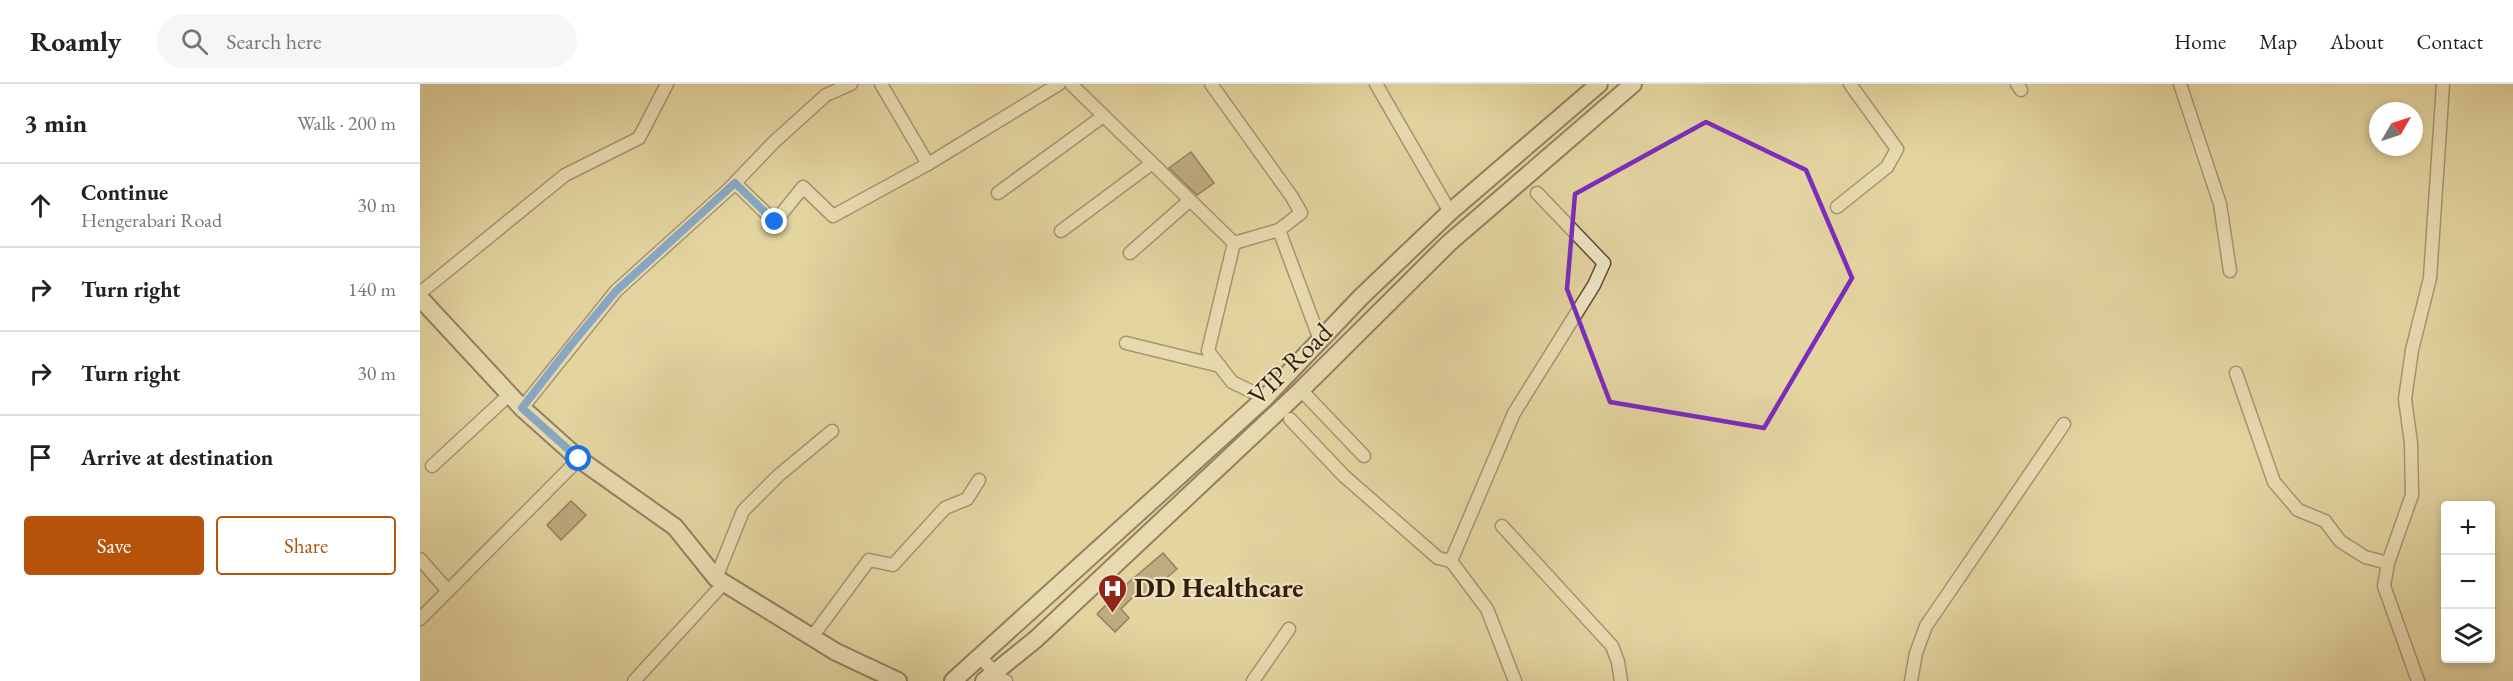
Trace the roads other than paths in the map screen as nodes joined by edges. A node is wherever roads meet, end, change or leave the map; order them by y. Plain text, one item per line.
1 (667, 84) edge
2 (851, 84) edge
3 (881, 84) edge
4 (1059, 84) edge
5 (1071, 84) edge
6 (1211, 84) edge
7 (1376, 84) edge
8 (1599, 84) edge
9 (1633, 84) edge
10 (1850, 84) edge
11 (2180, 84) edge
12 (2443, 84) edge
13 (1102, 117) junction
14 (928, 164) junction
15 (1151, 164) junction
16 (735, 183) junction
17 (998, 193) dead end
18 (1537, 193) dead end
19 (1189, 201) junction
20 (1837, 207) dead end
21 (1450, 212) junction
22 (1279, 230) junction
23 (1061, 231) dead end
24 (1234, 243) junction
25 (1130, 253) dead end
26 (2230, 271) dead end
27 (420, 293) edge
28 (420, 298) edge
29 (1320, 340) junction
30 (1126, 343) dead end
31 (1220, 366) junction
32 (2236, 373) dead end
33 (1300, 390) junction
34 (509, 395) junction
35 (1265, 398) junction
36 (522, 408) junction
37 (1290, 419) dead end
38 (2064, 424) dead end
39 (832, 431) dead end
40 (1364, 456) dead end
41 (579, 459) junction
42 (432, 466) dead end
43 (979, 480) dead end
44 (1502, 526) dead end
45 (420, 559) edge
46 (1451, 561) junction
47 (2388, 562) junction
48 (720, 581) junction
49 (448, 591) junction
50 (420, 619) edge
51 (1289, 629) dead end
52 (812, 637) junction
53 (980, 657) junction
54 (995, 678) edge
55 (634, 681) edge
56 (898, 681) edge
57 (953, 681) edge
58 (1253, 681) edge
59 (1515, 681) edge
60 (1621, 681) edge
61 (1911, 681) edge
62 (2418, 681) edge

1 - 27 street
2 - 16 street
3 - 14 street
4 - 14 street
5 - 13 street
6 - 22 street
7 - 21 street
8 - 21 main road, VIP Road
9 - 33 main road, VIP Road
10 - 20 street
11 - 26 street
12 - 47 street
13 - 15 street
13 - 17 street
14 - 16 street
15 - 19 street
15 - 23 street
16 - 36 street
18 - 46 street
19 - 24 street
19 - 25 street
21 - 29 main road, VIP Road
22 - 24 street
22 - 29 street
24 - 31 street
28 - 34 main road
29 - 35 main road, VIP Road
30 - 31 street
31 - 35 street
32 - 47 street
33 - 40 street
33 - 54 main road, VIP Road
34 - 36 main road
34 - 42 street
35 - 53 main road, VIP Road
36 - 41 main road
37 - 46 street
38 - 61 street
39 - 48 street
41 - 48 main road
41 - 49 street
43 - 52 street
44 - 60 street
45 - 49 street
46 - 59 street
47 - 62 street
48 - 52 main road
48 - 55 street
49 - 50 street
51 - 58 street
52 - 56 main road
53 - 54 street
53 - 57 main road, VIP Road

